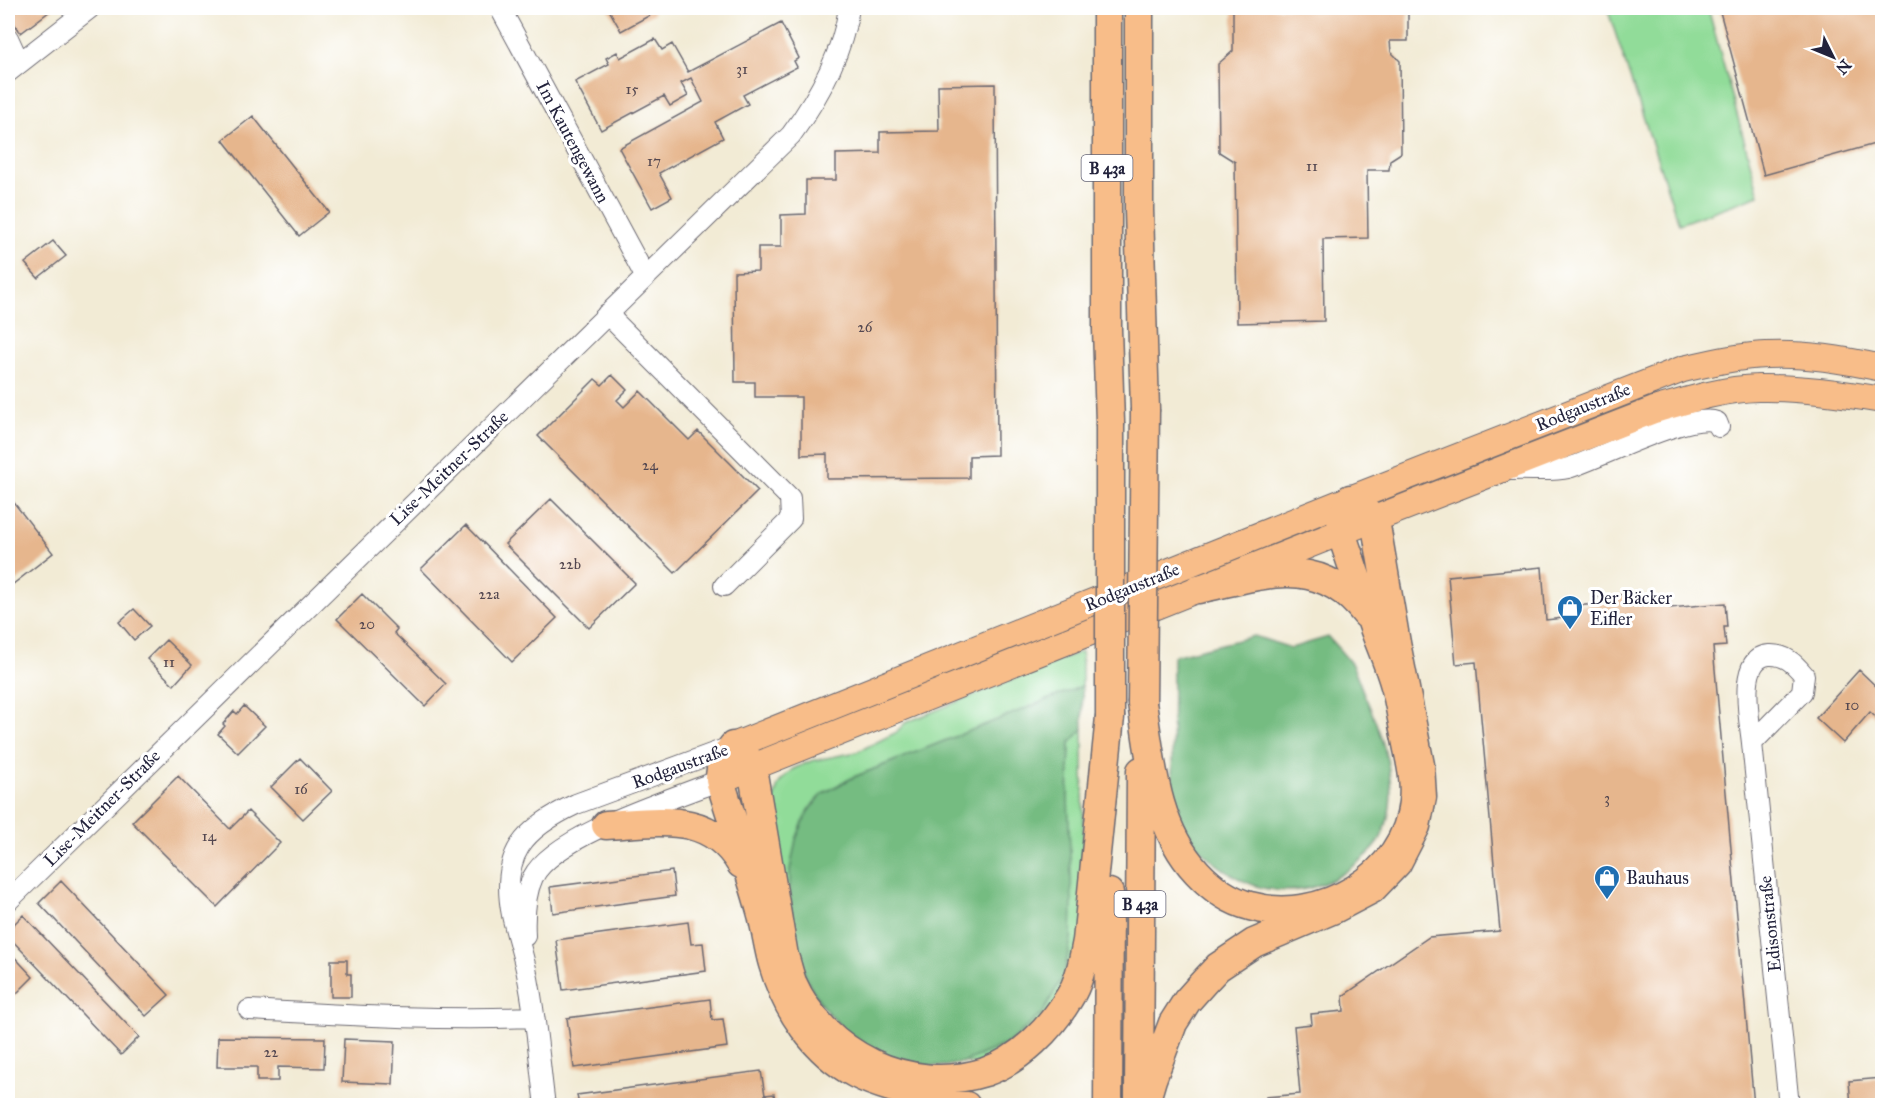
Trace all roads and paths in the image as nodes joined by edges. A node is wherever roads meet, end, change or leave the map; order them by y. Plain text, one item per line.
1 (90, 8) edge
2 (501, 8) edge
3 (849, 8) edge
4 (1107, 8) edge
5 (1139, 8) edge
6 (8, 38) edge
7 (13, 67) edge
8 (645, 276) junction
9 (607, 314) junction
10 (1882, 368) edge
11 (1882, 400) edge
12 (1719, 427) dead end
13 (1501, 470) junction
14 (1350, 499) junction
15 (1375, 520) junction
16 (1341, 532) junction
17 (724, 586) dead end
18 (1198, 589) junction
19 (1371, 621) junction
20 (1142, 703) junction
21 (1110, 717) junction
22 (1752, 742) dead end
23 (733, 747) junction
24 (752, 768) junction
25 (720, 780) junction
26 (606, 825) junction
27 (753, 884) junction
28 (8, 901) edge
29 (526, 968) junction
30 (249, 1010) dead end
31 (534, 1017) junction
32 (545, 1106) edge
33 (966, 1106) edge
34 (1108, 1106) edge
35 (1138, 1106) edge
36 (1144, 1106) edge
37 (1789, 1106) edge

1 - 7 street
2 - 8 street, Im Kautengewann
3 - 8 street, Lise-Meitner-Straße
4 - 21 highway, B 43a, bridge
5 - 20 highway, B 43a, bridge
6 - 7 street
8 - 9 street, Lise-Meitner-Straße
9 - 17 street
9 - 28 street, Lise-Meitner-Straße
10 - 14 main road, Rodgaustraße
11 - 13 main road, Rodgaustraße
12 - 13 street
13 - 15 main road, Rodgaustraße
14 - 15 highway
14 - 16 highway
14 - 23 main road, Rodgaustraße
15 - 16 main road, Rodgaustraße
15 - 36 highway
16 - 18 main road, Rodgaustraße
16 - 19 highway
18 - 19 highway
18 - 24 main road, Rodgaustraße
19 - 20 highway
20 - 35 highway, B 43a
21 - 24 highway
21 - 34 highway, B 43a
22 - 37 street, Edisonstraße
23 - 24 highway
23 - 25 highway
23 - 29 street, Rodgaustraße
24 - 25 main road, Rodgaustraße
25 - 26 street, Rodgaustraße
25 - 27 highway
26 - 27 highway
26 - 29 street, Rodgaustraße
27 - 33 highway
29 - 31 street, Rodgaustraße
30 - 31 street
31 - 32 street, Rodgaustraße

